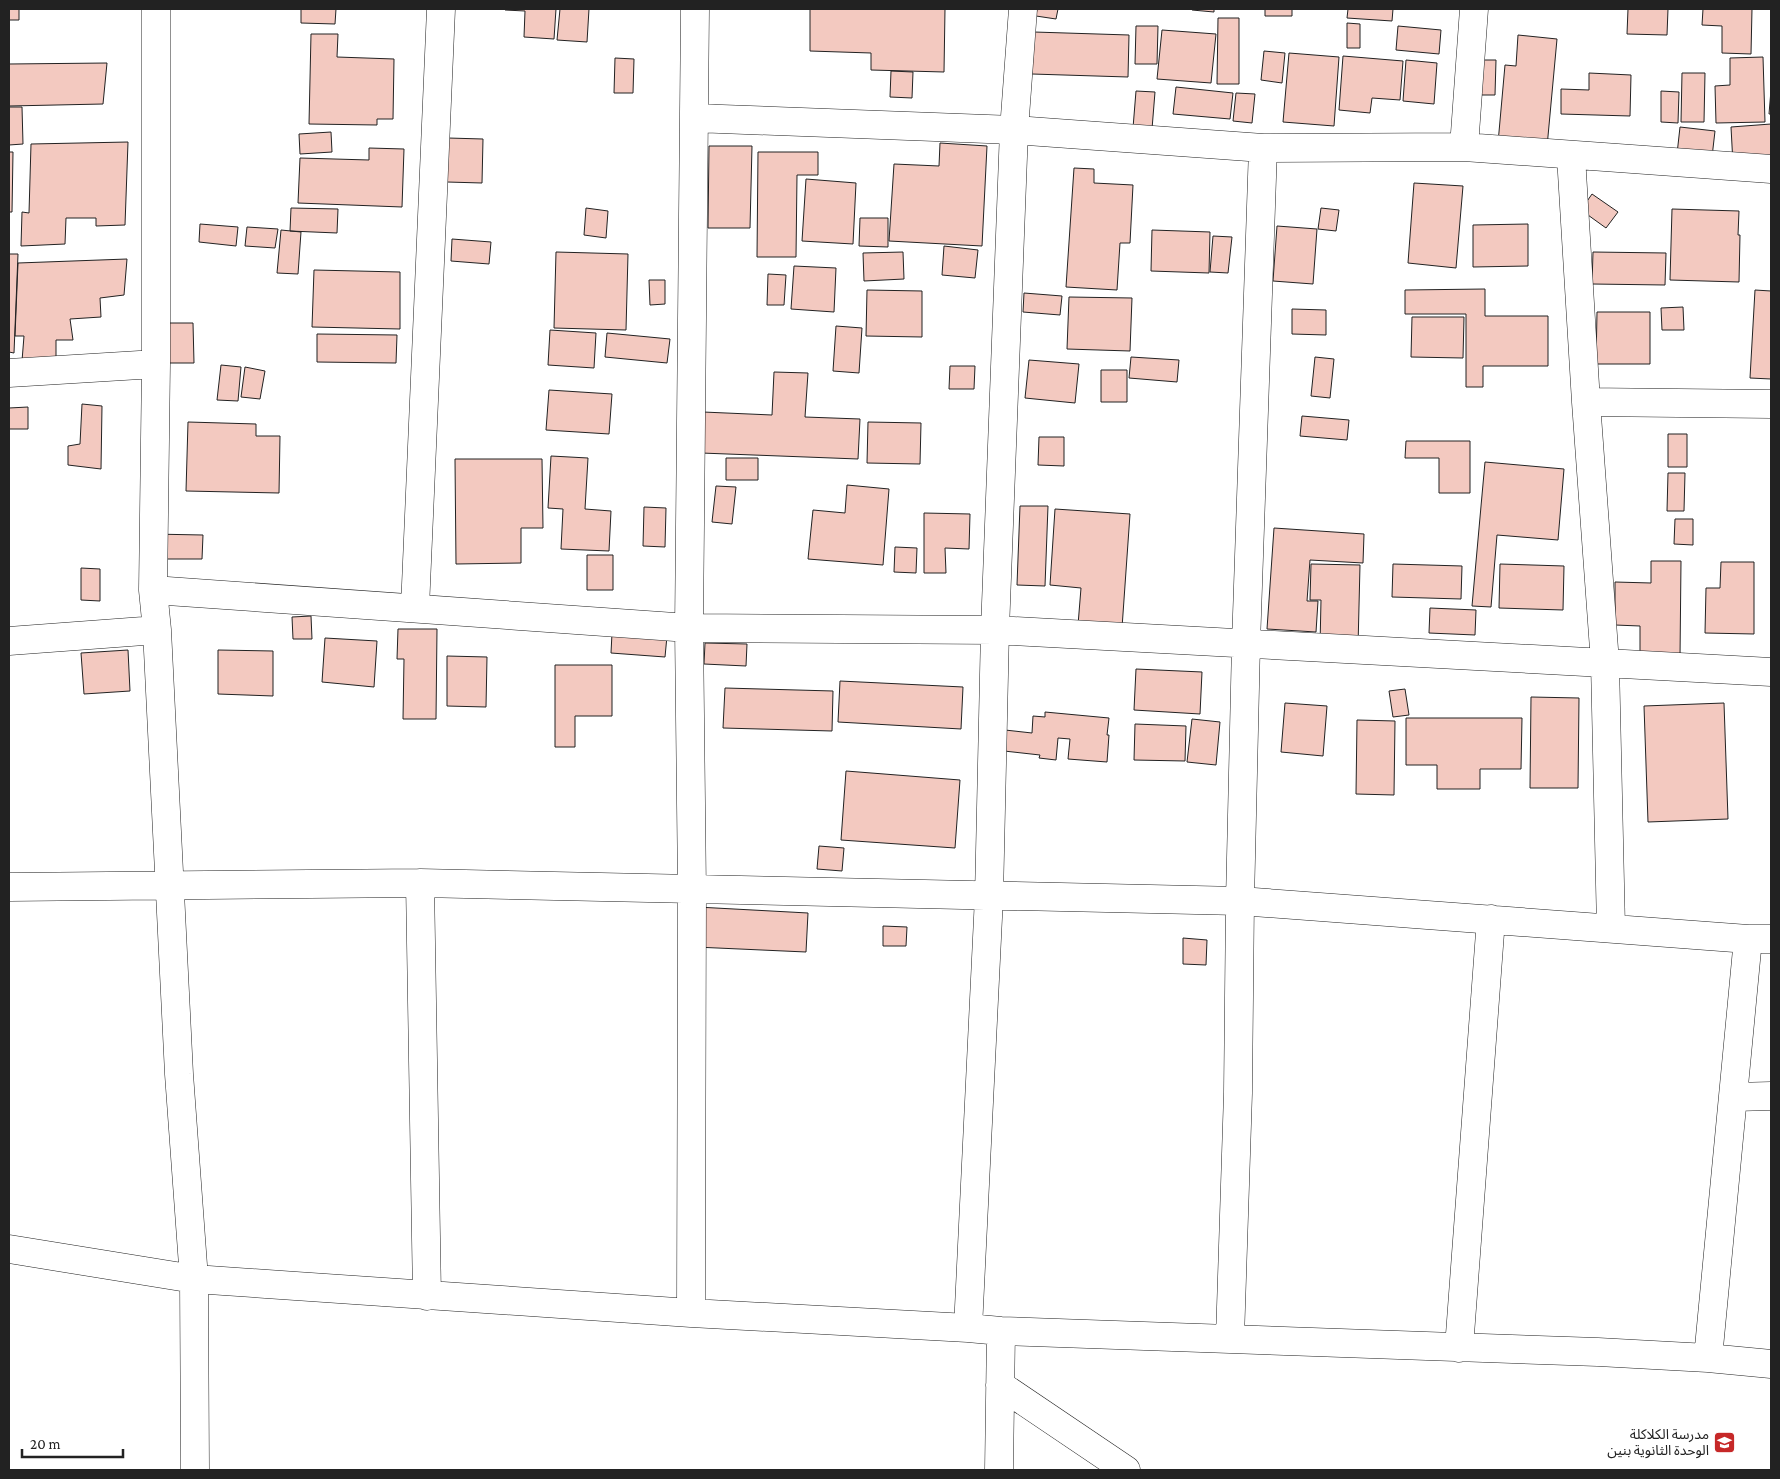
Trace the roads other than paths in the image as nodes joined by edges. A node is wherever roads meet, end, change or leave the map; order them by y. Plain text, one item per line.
1 (156, 9) edge
2 (441, 9) edge
3 (695, 9) edge
4 (1023, 9) edge
5 (1474, 9) edge
6 (694, 118) junction
7 (1014, 130) junction
8 (1263, 148) junction
9 (1464, 148) junction
10 (1571, 156) junction
11 (1771, 169) edge
12 (156, 364) junction
13 (9, 373) edge
14 (1586, 402) junction
15 (1771, 404) edge
16 (153, 590) junction
17 (415, 608) junction
18 (689, 628) junction
19 (157, 630) junction
20 (995, 630) junction
21 (9, 640) edge
22 (1246, 644) junction
23 (1605, 663) junction
24 (1771, 672) edge
25 (420, 883) junction
26 (170, 885) junction
27 (9, 887) edge
28 (692, 890) junction
29 (989, 896) junction
30 (1240, 901) junction
31 (1491, 920) junction
32 (1611, 928) junction
33 (1760, 939) edge
34 (1771, 1096) edge
35 (1734, 1097) junction
36 (9, 1249) edge
37 (194, 1279) junction
38 (427, 1296) junction
39 (691, 1313) junction
40 (968, 1328) junction
41 (1001, 1331) junction
42 (1230, 1338) junction
43 (1459, 1348) junction
44 (1708, 1358) junction
45 (1771, 1364) edge
46 (1000, 1385) junction
47 (195, 1470) edge
48 (999, 1470) edge
49 (1126, 1470) edge

1 - 12 street
2 - 17 street
3 - 6 street
4 - 7 street
5 - 9 street
6 - 7 street
6 - 18 street
7 - 8 street
7 - 20 street
8 - 9 street
8 - 22 street
9 - 10 street
10 - 11 street
10 - 14 street
12 - 13 street
12 - 16 street
14 - 15 street
14 - 23 street
16 - 17 street
16 - 19 street
17 - 18 street
18 - 20 street
18 - 28 street
19 - 21 street
19 - 26 street
20 - 22 street
20 - 29 street
22 - 23 street
22 - 30 street
23 - 24 street
23 - 32 street
25 - 26 street
25 - 28 street
25 - 38 street
26 - 27 street
26 - 37 street
28 - 29 street
28 - 39 street
29 - 30 street
29 - 40 street
30 - 31 street
30 - 42 street
31 - 32 street
31 - 43 street
32 - 33 street
33 - 35 street
34 - 35 street
35 - 44 street
36 - 37 street
37 - 38 street
37 - 47 street
38 - 39 street
39 - 40 street
40 - 41 street
41 - 42 street
41 - 46 street
42 - 43 street
43 - 44 street
44 - 45 street
46 - 48 street
46 - 49 street

